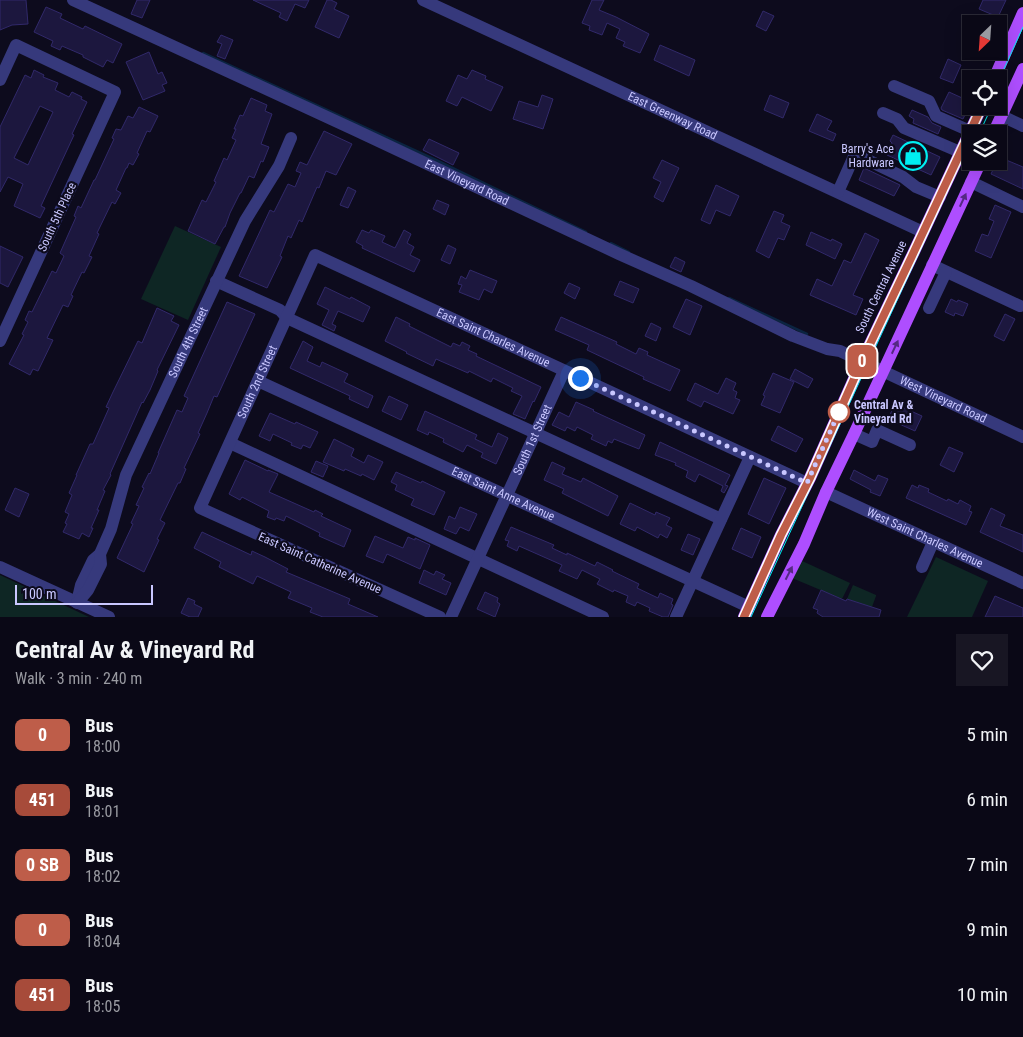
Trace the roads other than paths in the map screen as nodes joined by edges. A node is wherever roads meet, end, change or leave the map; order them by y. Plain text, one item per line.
1 (73, 0) edge
2 (423, 0) edge
3 (1023, 13) edge
4 (1023, 69) edge
5 (998, 70) edge
6 (0, 80) edge
7 (894, 86) dead end
8 (882, 113) dead end
9 (1002, 116) junction
10 (998, 125) edge
11 (1023, 126) edge
12 (962, 127) edge
13 (292, 138) dead end
14 (962, 148) edge
15 (960, 152) junction
16 (976, 170) edge
17 (971, 182) junction
18 (838, 192) junction
19 (940, 197) junction
20 (1023, 206) edge
21 (923, 232) junction
22 (315, 255) joint
23 (932, 265) junction
24 (946, 272) junction
25 (216, 281) junction
26 (1020, 306) dead end
27 (929, 308) dead end
28 (287, 318) junction
29 (0, 341) edge
30 (862, 361) junction
31 (564, 371) junction
32 (884, 371) junction
33 (258, 381) junction
34 (536, 434) junction
35 (854, 434) junction
36 (1023, 438) edge
37 (230, 443) junction
38 (910, 445) dead end
39 (750, 457) junction
40 (807, 483) junction
41 (826, 492) junction
42 (507, 496) junction
43 (200, 508) joint
44 (721, 520) junction
45 (934, 542) junction
46 (478, 558) junction
47 (0, 567) edge
48 (922, 567) dead end
49 (693, 581) junction
50 (1023, 583) edge
51 (77, 603) junction
52 (747, 612) edge
53 (109, 617) edge
54 (440, 617) edge
55 (451, 617) edge
56 (603, 617) edge
57 (676, 617) edge
58 (768, 617) edge

1 - 30 street, East Vineyard Road
2 - 18 street, East Greenway Road
3 - 5 main road
4 - 9 main road
6 - 29 street, South 5th Place
7 - 12 street
8 - 15 street
9 - 10 main road
9 - 11 street
13 - 25 street, South 4th Street
14 - 15 main road, South Central Avenue
15 - 19 main road, South Central Avenue
16 - 17 main road
17 - 20 street
23 -> 17 main road
18 - 19 street
18 - 21 street, East Greenway Road
19 - 21 main road, South Central Avenue
21 - 30 main road, South Central Avenue
22 - 28 street, South 2nd Street
22 - 31 street, East Saint Charles Avenue
23 - 24 street
32 -> 23 main road
24 - 26 street
24 - 27 street
25 - 28 street
25 - 51 street, South 4th Street
28 - 33 street, South 2nd Street
28 - 34 street
30 - 32 street, West Vineyard Road
30 - 40 main road, South Central Avenue
31 - 34 street, South 1st Street
31 - 39 street, East Saint Charles Avenue
32 - 35 main road
32 - 36 street, West Vineyard Road
33 - 37 street, South 2nd Street
33 - 42 street, East Saint Anne Avenue
34 - 42 street, South 1st Street
34 - 44 street
35 - 38 street
35 - 41 main road
37 - 43 street, South 2nd Street
37 - 46 street
39 - 40 street, East Saint Charles Avenue
39 - 44 street
40 - 52 main road, South Central Avenue
41 - 45 street, West Saint Charles Avenue
58 -> 41 main road
42 - 46 street, South 1st Street
42 - 49 street, East Saint Anne Avenue
43 - 54 street, East Saint Catherine Avenue
44 - 49 street
45 - 48 street
45 - 50 street, West Saint Charles Avenue
46 - 55 street, South 1st Street
46 - 56 street
47 - 51 street
49 - 52 street, East Saint Anne Avenue
49 - 57 street
51 - 53 street

